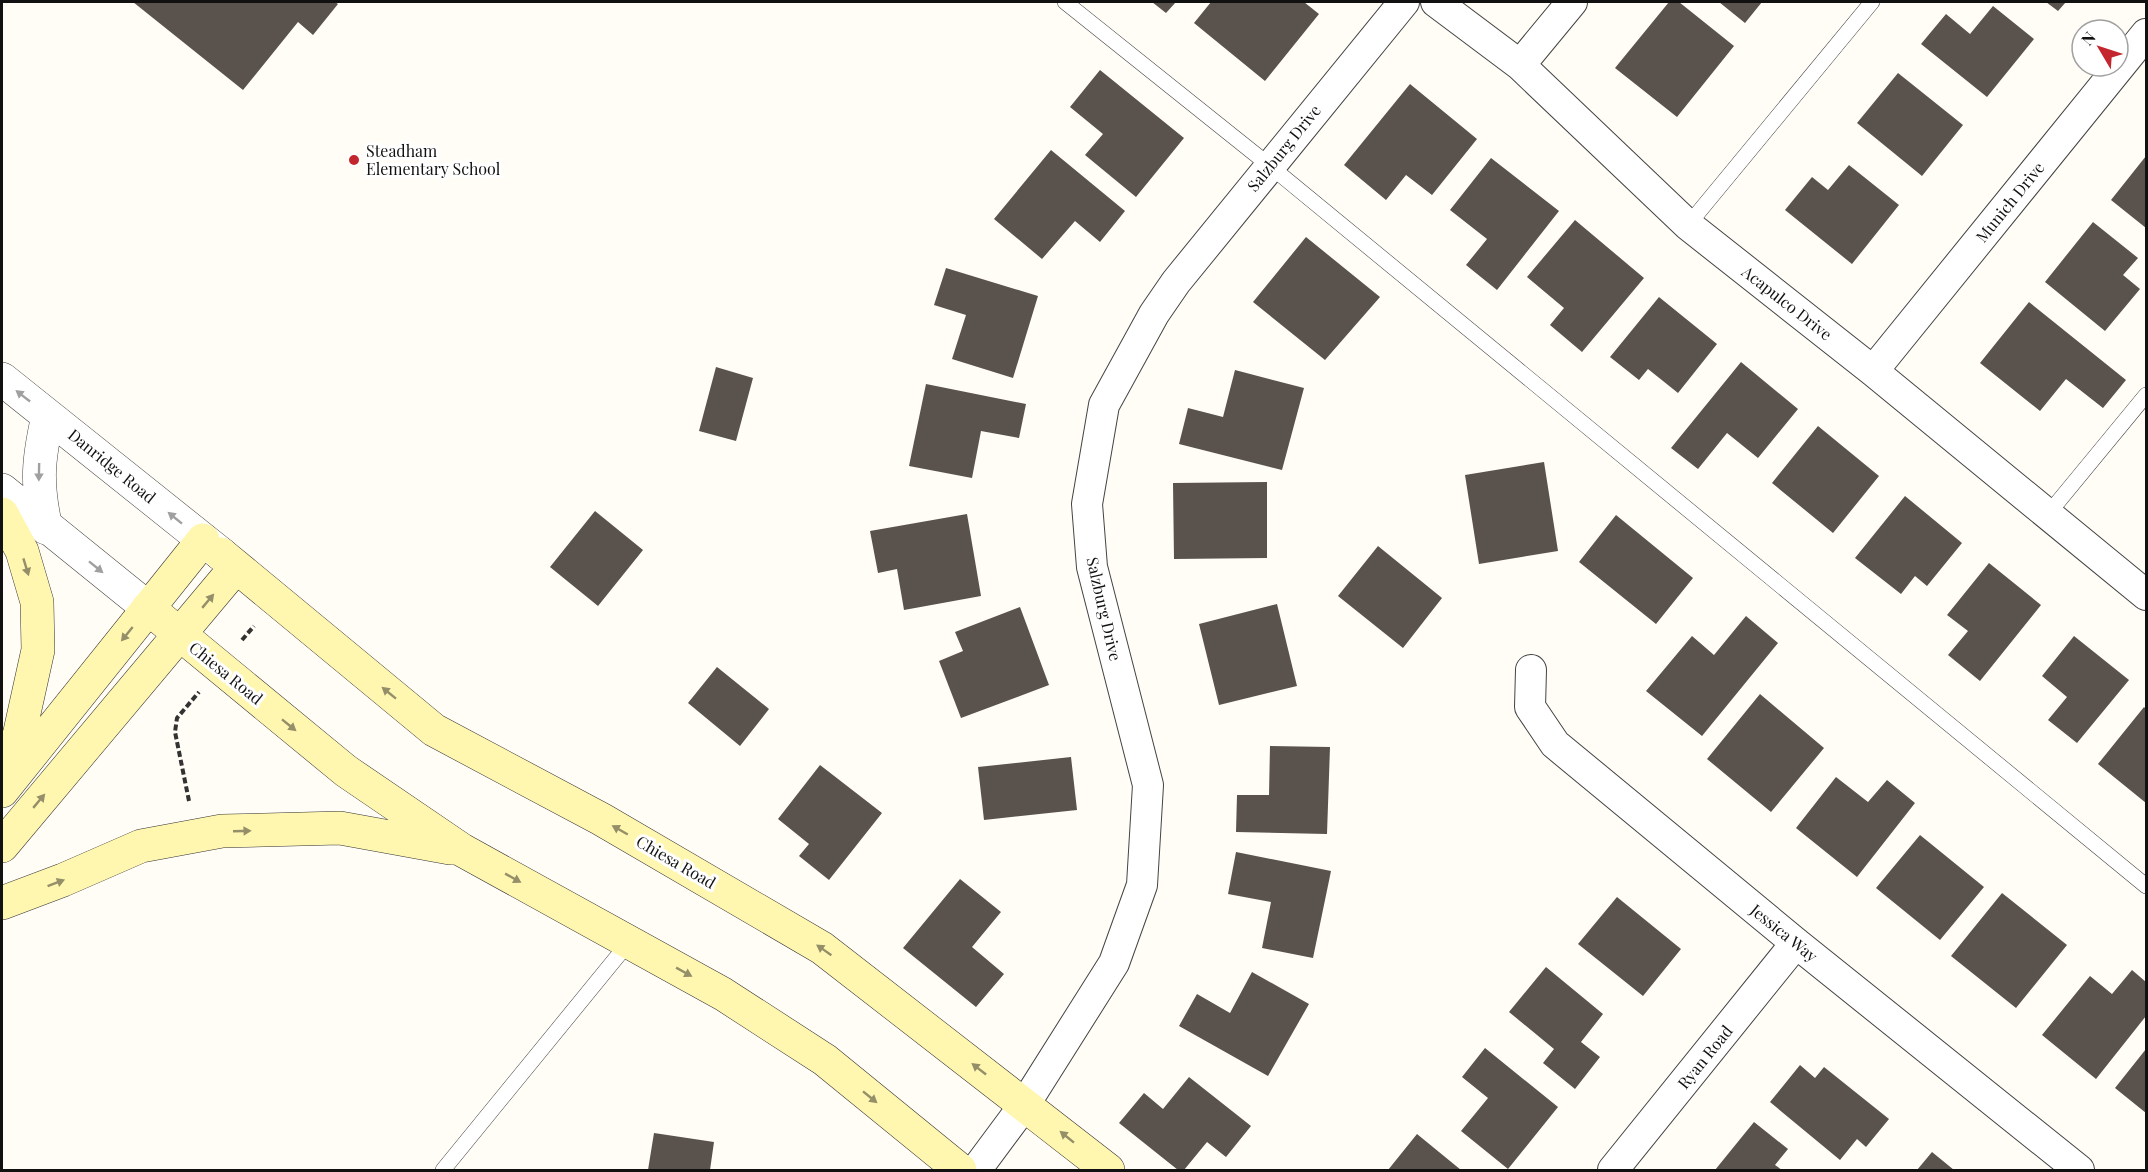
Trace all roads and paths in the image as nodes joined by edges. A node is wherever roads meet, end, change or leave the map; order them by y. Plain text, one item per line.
1 (1065, 2) edge
2 (1404, 2) edge
3 (1436, 2) edge
4 (1572, 2) edge
5 (1872, 2) edge
6 (2146, 33) edge
7 (1520, 65) junction
8 (1270, 166) junction
9 (1688, 225) junction
10 (1873, 371) junction
11 (2, 379) edge
12 (2146, 395) edge
13 (48, 416) junction
14 (2, 490) edge
15 (2, 514) edge
16 (2048, 514) junction
17 (46, 528) junction
18 (220, 554) junction
19 (2146, 595) edge
20 (148, 608) junction
21 (179, 634) junction
22 (1531, 670) dead end
23 (204, 686) dead end
24 (2, 767) edge
25 (2, 791) edge
26 (190, 802) dead end
27 (2, 846) edge
28 (462, 850) junction
29 (2146, 886) edge
30 (2, 903) edge
31 (630, 941) junction
32 (1796, 944) junction
33 (1025, 1104) junction
34 (443, 1170) edge
35 (960, 1170) edge
36 (976, 1170) edge
37 (1108, 1170) edge
38 (1613, 1170) edge
39 (2079, 1170) edge

1 - 8 lane
2 - 8 street, Salzburg Drive
3 - 7 street, Acapulco Drive
4 - 7 street
5 - 9 lane
6 - 10 street, Munich Drive
7 - 9 street, Acapulco Drive
8 - 29 lane
8 - 33 street, Salzburg Drive
9 - 10 street, Acapulco Drive
10 - 16 street, Acapulco Drive
13 -> 11 street, Danridge Road
12 - 16 lane
13 -> 17 street
18 -> 13 street, Danridge Road
14 - 17 street
15 -> 24 main road
16 - 19 street, Acapulco Drive
17 -> 20 street
18 - 20 main road
21 -> 18 main road, Chiesa Road
33 -> 18 main road, Chiesa Road
20 - 21 main road, Chiesa Road
20 -> 25 main road
27 -> 21 main road, Chiesa Road
21 -> 28 main road, Chiesa Road
22 - 32 street, Jessica Way
23 - 26 path
30 -> 28 main road
28 -> 31 main road, Chiesa Road
31 - 34 lane
31 -> 35 main road, Chiesa Road
32 - 38 street, Ryan Road
32 - 39 street, Jessica Way
33 - 36 street, Salzburg Drive
37 -> 33 main road, Chiesa Road

